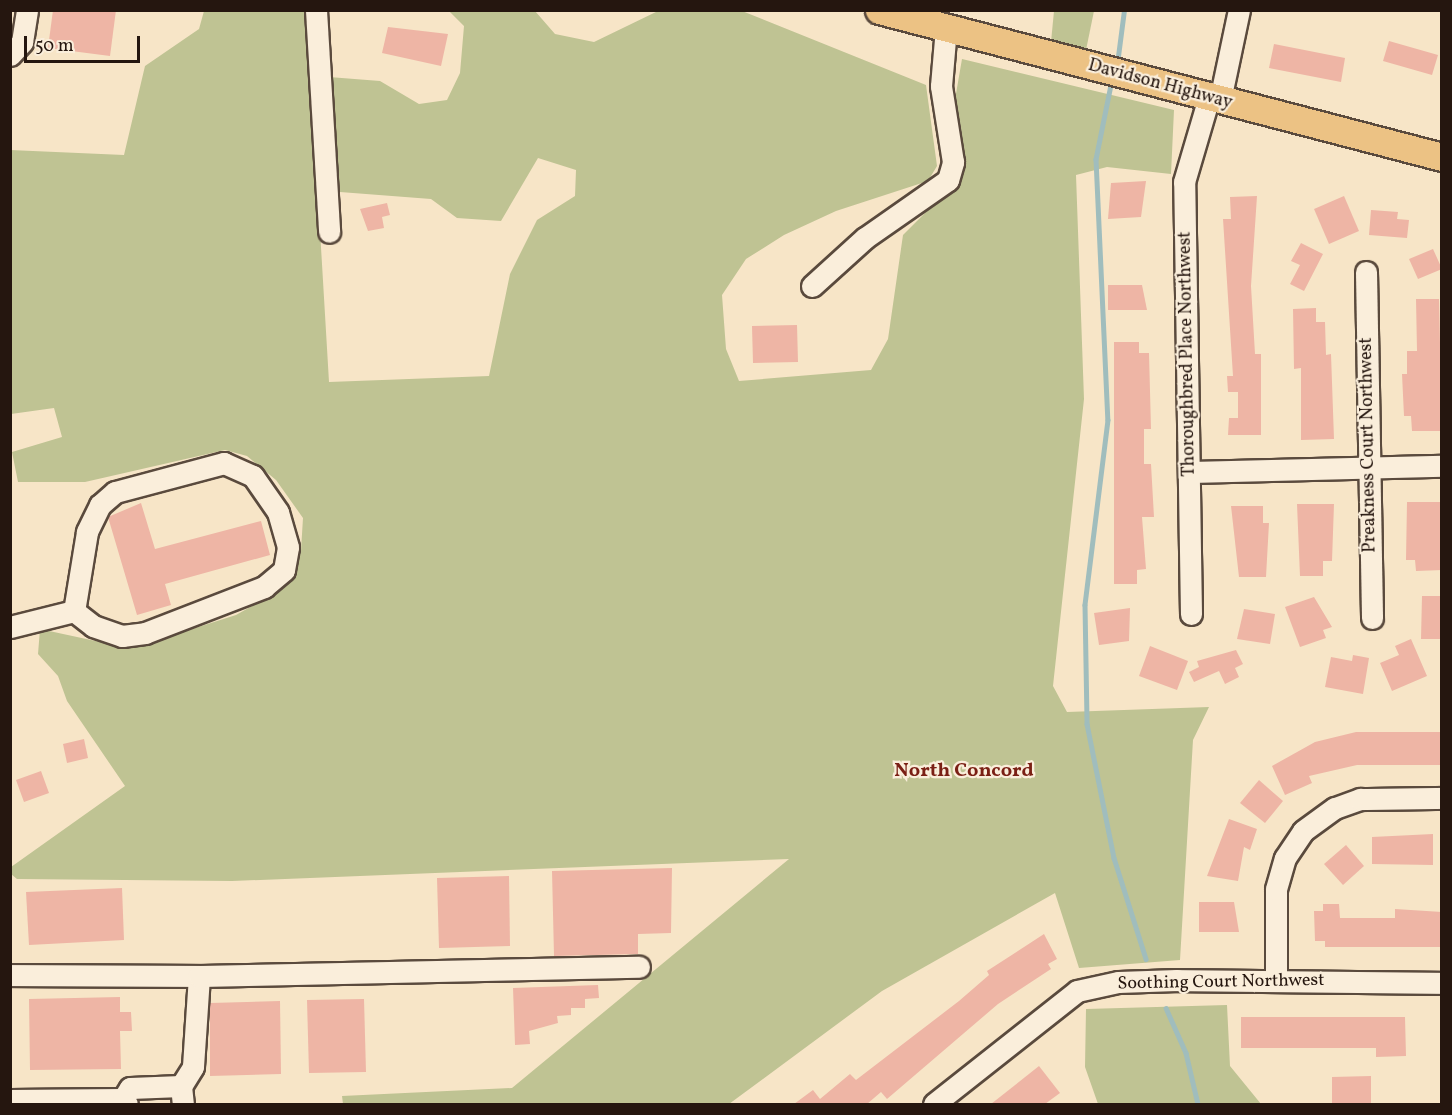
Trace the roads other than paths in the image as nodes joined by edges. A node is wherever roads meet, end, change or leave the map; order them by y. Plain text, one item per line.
1 (27, 10) edge
2 (316, 10) edge
3 (879, 10) edge
4 (1239, 10) edge
5 (941, 22) edge
6 (10, 55) edge
7 (1214, 99) junction
8 (1442, 157) edge
9 (329, 232) dead end
10 (1366, 272) dead end
11 (812, 286) dead end
12 (1442, 466) edge
13 (1369, 468) junction
14 (1191, 472) junction
15 (74, 611) junction
16 (1191, 614) dead end
17 (1372, 618) dead end
18 (10, 627) edge
19 (1442, 798) edge
20 (639, 967) dead end
21 (10, 975) edge
22 (199, 976) junction
23 (1276, 981) junction
24 (1442, 983) edge
25 (182, 1095) edge
26 (10, 1100) edge
27 (125, 1102) edge
28 (933, 1104) edge

1 - 6 street
2 - 9 street
3 - 5 main road, Davidson Highway
4 - 7 street, Thoroughbred Place Northwest
5 - 7 main road, Davidson Highway
5 - 11 street
7 - 8 main road, Davidson Highway
7 - 14 street, Thoroughbred Place Northwest
10 - 13 street, Preakness Court Northwest
12 - 13 street
13 - 14 street
13 - 17 street, Preakness Court Northwest
14 - 16 street, Thoroughbred Place Northwest
15 - 15 street
15 - 18 street
19 - 23 street
20 - 22 street
21 - 22 street
22 - 25 street
23 - 24 street, Soothing Court Northwest
23 - 28 street, Soothing Court Northwest
25 - 27 street
26 - 27 street

